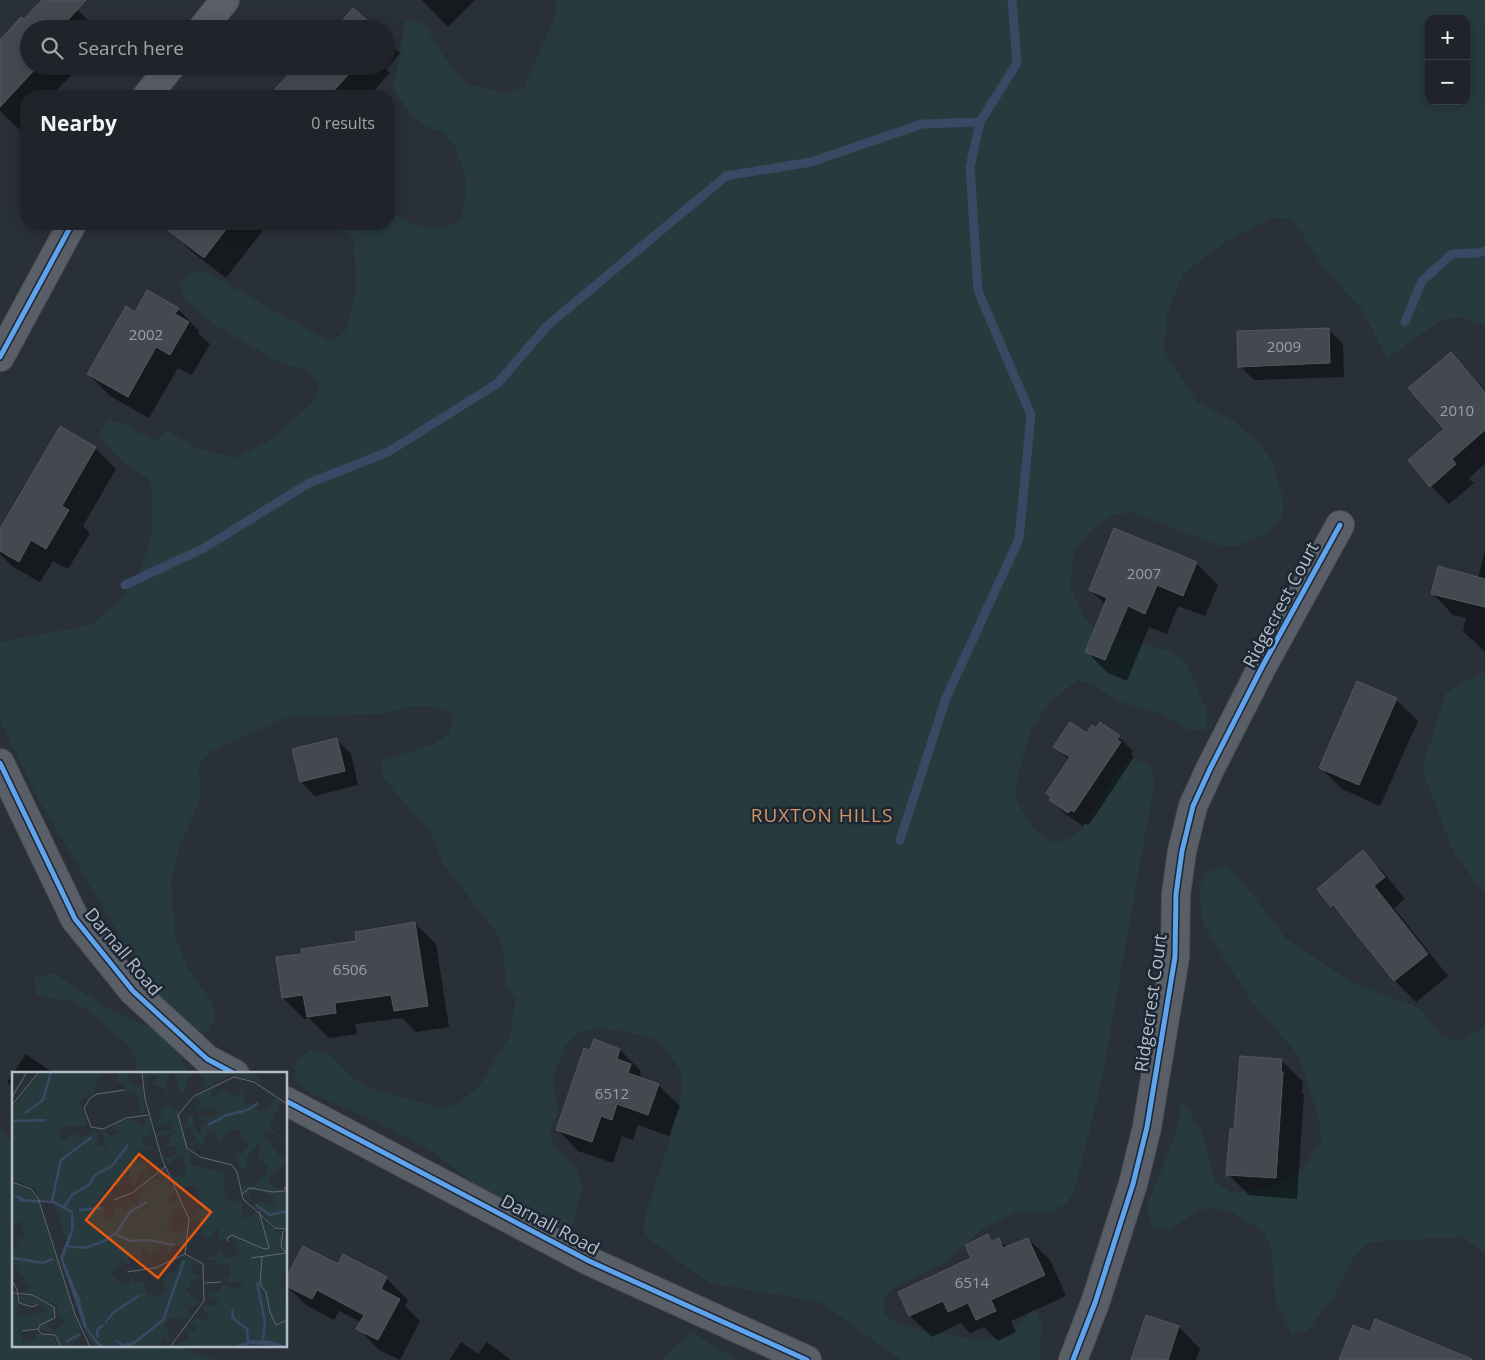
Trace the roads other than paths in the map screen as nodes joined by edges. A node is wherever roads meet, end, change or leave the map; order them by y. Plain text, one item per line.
1 (225, 0) edge
2 (209, 20) edge
3 (164, 75) edge
4 (152, 90) edge
5 (69, 230) edge
6 (0, 358) edge
7 (1340, 525) dead end
8 (0, 763) edge
9 (231, 1072) edge
10 (288, 1102) edge
11 (807, 1360) edge
12 (1073, 1360) edge

1 - 2 street
3 - 4 street
5 - 6 street
7 - 12 street, Ridgecrest Court
8 - 9 street, Darnall Road
10 - 11 street, Darnall Road

